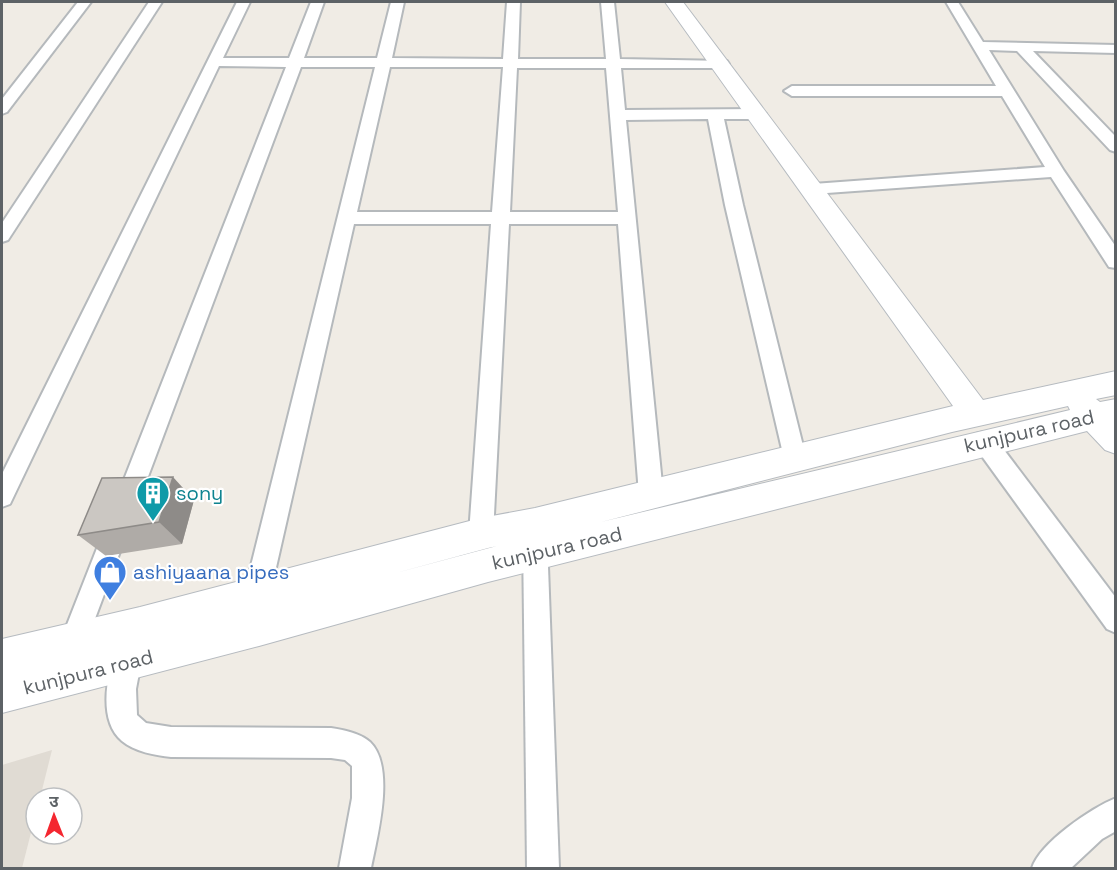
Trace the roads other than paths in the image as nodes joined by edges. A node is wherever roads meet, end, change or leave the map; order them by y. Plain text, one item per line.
1 (84, 2) edge
2 (155, 2) edge
3 (243, 2) edge
4 (318, 2) edge
5 (398, 2) edge
6 (514, 2) edge
7 (609, 2) edge
8 (674, 2) edge
9 (952, 2) edge
10 (981, 46) junction
11 (1021, 47) junction
12 (1116, 49) edge
13 (213, 62) junction
14 (383, 63) junction
15 (294, 64) junction
16 (722, 64) junction
17 (511, 65) junction
18 (614, 66) junction
19 (2, 85) edge
20 (20, 85) junction
21 (792, 91) dead end
22 (1008, 92) junction
23 (2, 109) edge
24 (758, 114) junction
25 (618, 115) junction
26 (715, 115) junction
27 (1116, 147) edge
28 (1056, 172) junction
29 (813, 189) junction
30 (346, 218) junction
31 (501, 218) junction
32 (627, 218) junction
33 (2, 236) edge
34 (1116, 262) edge
35 (1105, 403) edge
36 (980, 428) junction
37 (795, 459) junction
38 (651, 494) junction
39 (2, 497) edge
40 (481, 534) junction
41 (535, 538) junction
42 (257, 594) junction
43 (1116, 620) edge
44 (140, 625) junction
45 (74, 640) junction
46 (2, 658) edge
47 (125, 663) junction
48 (2, 694) edge
49 (1116, 813) edge
50 (355, 868) edge
51 (543, 868) edge
52 (1048, 868) edge

1 - 20 street
2 - 33 street
3 - 13 street
4 - 15 street
5 - 14 street
6 - 17 street
7 - 18 street
8 - 16 street
9 - 10 street
10 - 11 street
10 - 22 street
11 - 12 street
11 - 27 street
13 - 15 street
13 - 39 street
14 - 15 street
14 - 17 street
14 - 30 street
15 - 45 street
16 - 18 street
16 - 24 street
17 - 18 street
17 - 31 street
18 - 25 street
19 - 20 street
20 - 23 street
21 - 22 street
22 - 28 street
24 - 26 street
24 - 29 street
25 - 26 street
25 - 32 street
26 - 37 street
28 - 29 street
28 - 34 street
29 - 36 street
30 - 31 street
30 - 42 street
31 - 32 street
31 - 40 street
32 - 38 street
35 - 36 street, kunjpura road
36 - 37 street, kunjpura road
36 - 41 street, kunjpura road
36 - 43 street
37 - 38 street, kunjpura road
38 - 41 street, kunjpura road
40 - 41 street, kunjpura road
40 - 42 street, kunjpura road
41 - 47 street, kunjpura road
41 - 51 street
42 - 44 street, kunjpura road
44 - 45 street, kunjpura road
44 - 47 street
45 - 46 street, kunjpura road
47 - 48 street, kunjpura road
47 - 50 street
49 - 52 street

